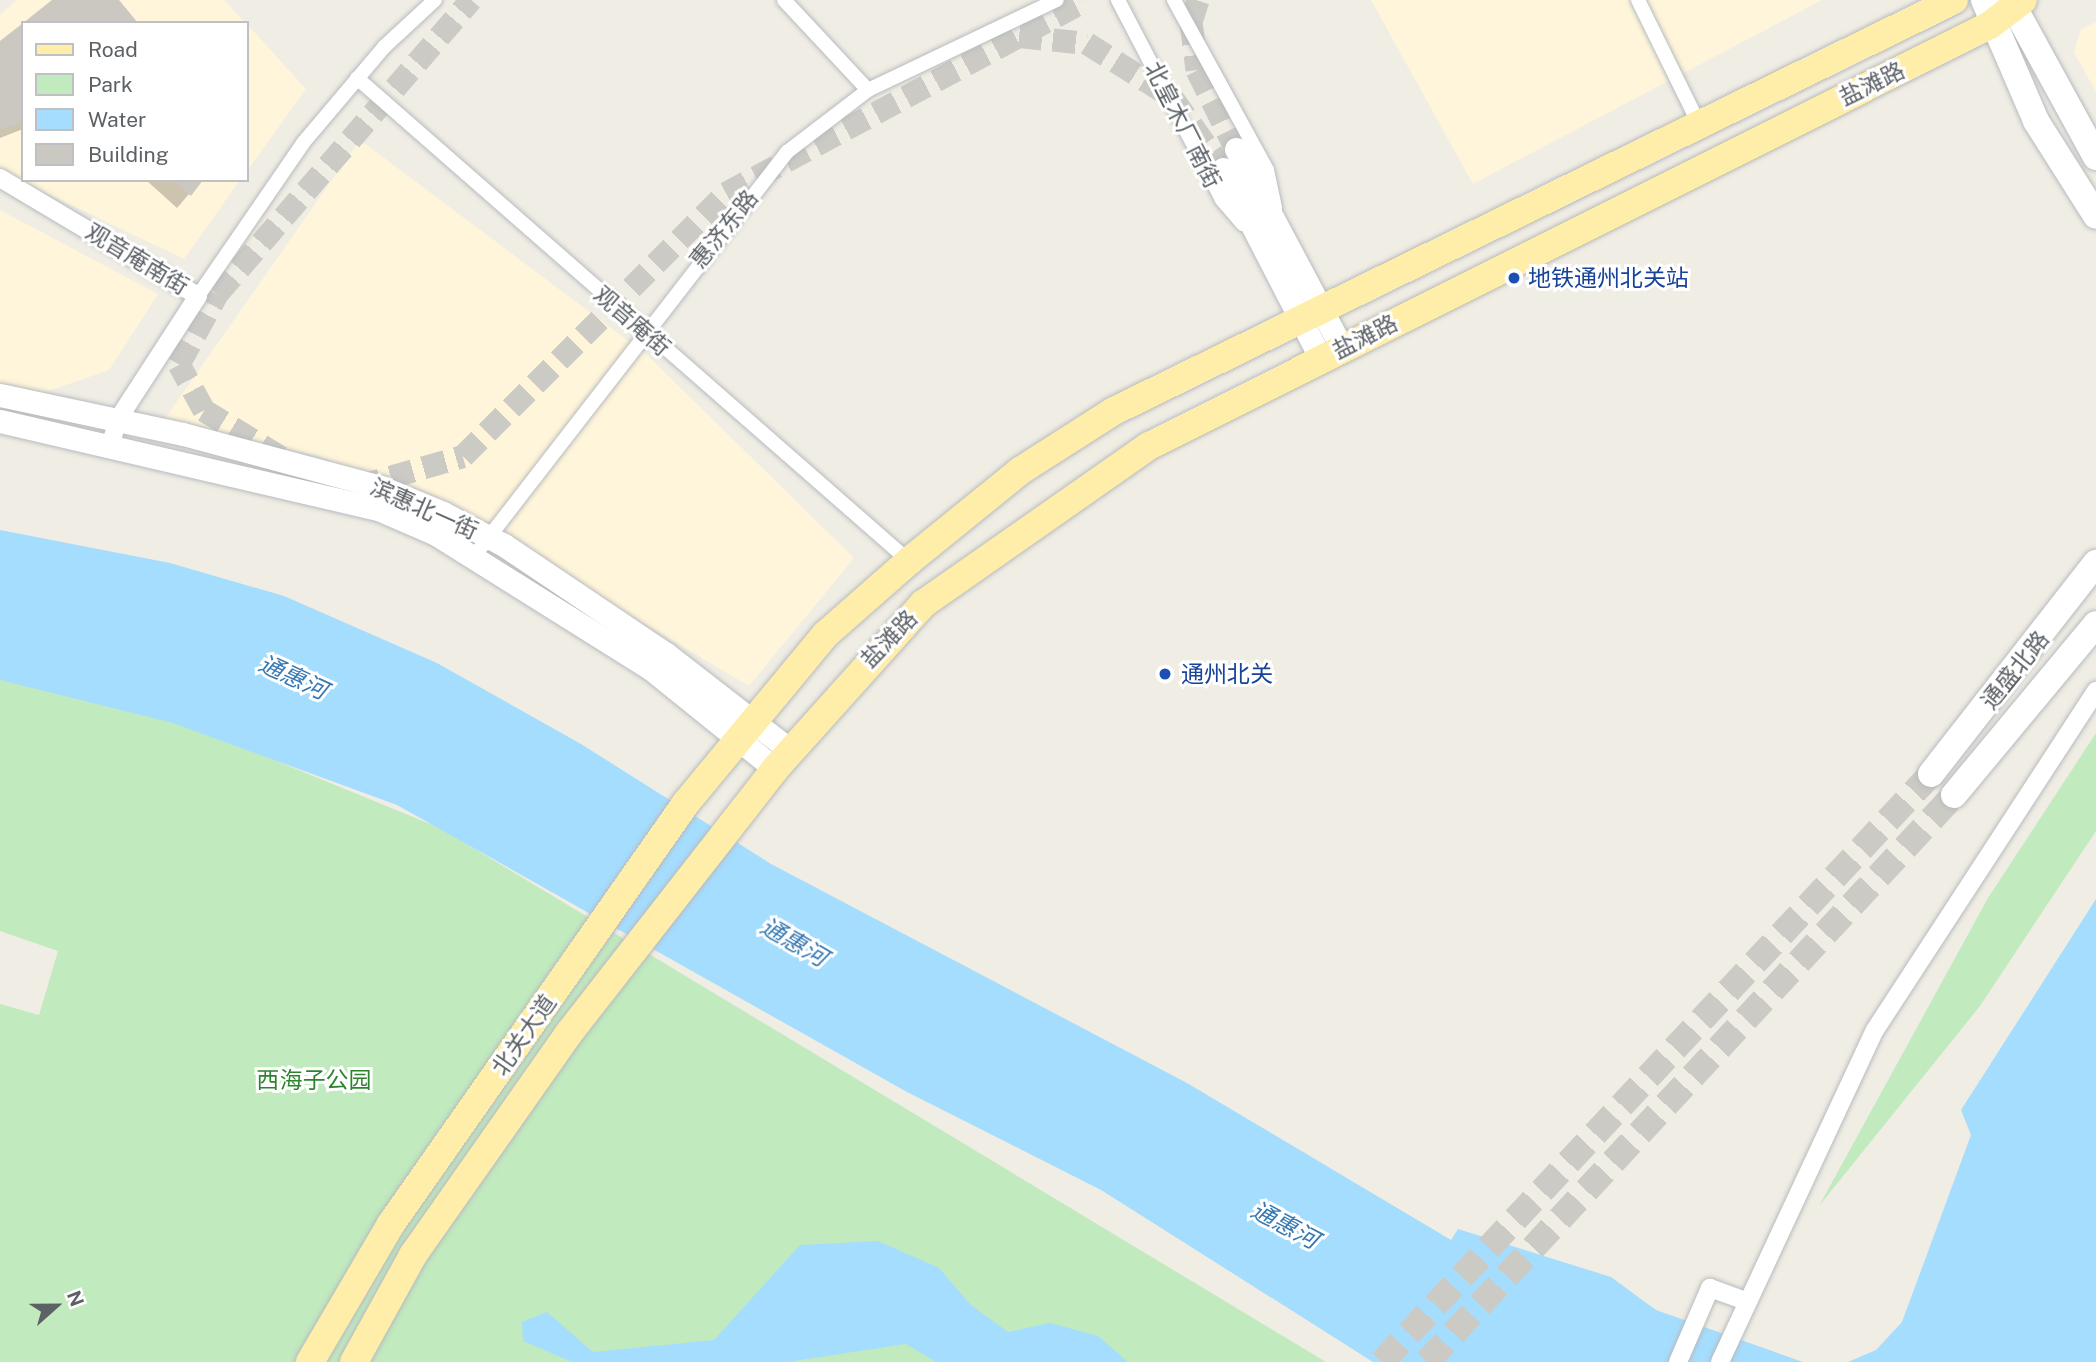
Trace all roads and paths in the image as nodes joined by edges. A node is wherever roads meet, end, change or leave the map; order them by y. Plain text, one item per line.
1 (435, 0) edge
2 (785, 0) edge
3 (1057, 0) edge
4 (1118, 0) edge
5 (1174, 0) edge
6 (1638, 0) edge
7 (1954, 0) edge
8 (2017, 1) edge
9 (1987, 13) edge
10 (357, 78) junction
11 (867, 90) junction
12 (1698, 121) junction
13 (1236, 149) tunnel mouth
14 (2096, 158) edge
15 (1223, 169) tunnel mouth
16 (0, 178) edge
17 (2096, 216) edge
18 (1281, 232) junction
19 (1259, 242) junction
20 (198, 296) junction
21 (1310, 313) junction
22 (644, 332) junction
23 (1331, 354) junction
24 (0, 395) edge
25 (118, 419) junction
26 (0, 421) edge
27 (111, 443) junction
28 (482, 546) junction
29 (909, 561) junction
30 (2096, 563) edge
31 (2096, 624) edge
32 (2096, 691) edge
33 (745, 728) junction
34 (783, 760) junction
35 (1931, 774) tunnel mouth
36 (1954, 795) tunnel mouth
37 (1745, 1301) junction
38 (310, 1362) edge
39 (354, 1362) edge
40 (1678, 1362) edge
41 (1720, 1362) edge

1 - 10 street
2 - 11 street
3 - 11 street, 惠济东路
4 - 19 street, 北皇木厂南街
5 - 18 street, 北皇木厂南街
6 - 12 street
7 - 12 main road, 盐滩路
8 - 9 main road, 盐滩路
8 - 14 main road
9 - 17 main road
9 - 23 main road, 盐滩路
10 - 20 street
10 - 22 street, 观音庵街
11 - 22 street, 惠济东路
12 - 21 main road, 盐滩路
13 - 18 street, 北皇木厂南街
15 - 19 street, 北皇木厂南街
16 - 20 street, 观音庵南街
18 - 21 street, 北皇木厂南街
19 - 21 street, 北皇木厂南街
20 - 25 street, 观音庵南街
21 - 23 street, 北皇木厂南街
21 - 29 main road, 盐滩路
22 - 28 street, 惠济东路
22 - 29 street, 观音庵街
23 - 34 main road, 盐滩路
24 - 25 street, 滨惠北一街
25 - 27 street, 观音庵南街
25 - 28 street, 滨惠北一街
26 - 27 street, 滨惠北一街
27 - 28 street, 滨惠北一街
28 - 33 street, 滨惠北一街
29 - 33 main road, 盐滩路
30 - 35 main road, 通盛北路
31 - 36 main road, 通盛北路
32 - 37 street
33 - 34 street, 滨惠北一街
33 - 38 main road, 北关大道
34 - 39 main road, 北关大道
37 - 40 street
37 - 41 street

